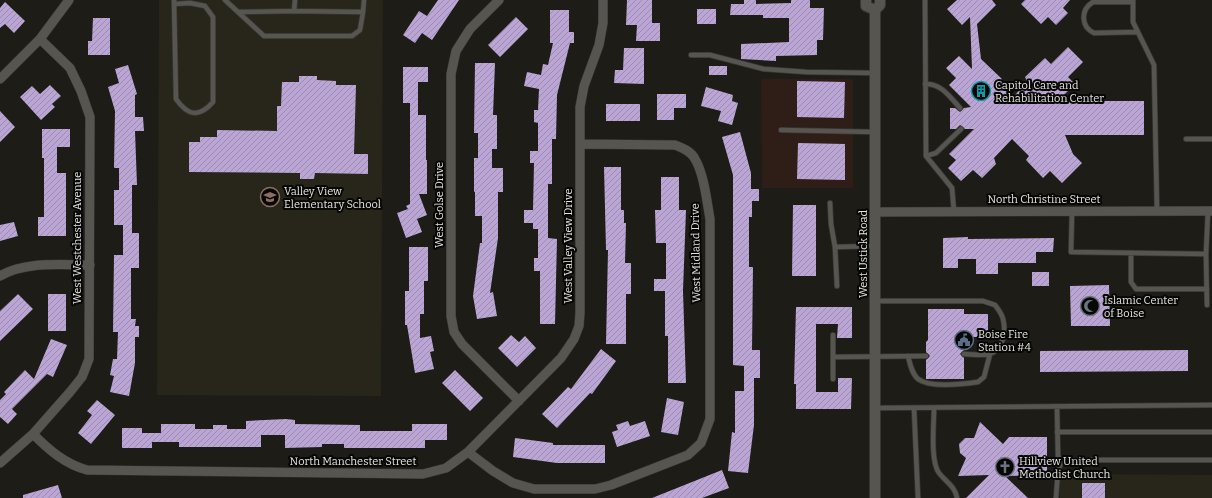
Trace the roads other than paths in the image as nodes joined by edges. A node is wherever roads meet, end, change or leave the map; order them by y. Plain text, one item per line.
1 (69, 0) edge
2 (225, 0) edge
3 (295, 0) edge
4 (364, 0) edge
5 (499, 0) edge
6 (603, 0) edge
7 (866, 0) edge
8 (880, 0) edge
9 (926, 1) edge
10 (1133, 1) edge
11 (174, 2) edge
12 (875, 10) junction
13 (294, 11) junction
14 (238, 12) junction
15 (364, 12) junction
16 (1138, 32) junction
17 (40, 39) junction
18 (691, 55) dead end
19 (875, 73) junction
20 (0, 79) edge
21 (925, 84) junction
22 (960, 108) dead end
23 (961, 129) dead end
24 (781, 130) dead end
25 (875, 132) junction
26 (1186, 139) dead end
27 (1212, 139) edge
28 (580, 144) junction
29 (926, 156) junction
30 (830, 203) dead end
31 (1072, 211) junction
32 (1157, 211) junction
33 (1210, 211) edge
34 (875, 212) junction
35 (954, 212) junction
36 (875, 246) junction
37 (835, 247) junction
38 (1131, 252) junction
39 (1206, 254) junction
40 (90, 265) junction
41 (0, 276) edge
42 (837, 286) dead end
43 (1207, 289) junction
44 (875, 301) junction
45 (1207, 305) dead end
46 (833, 335) dead end
47 (964, 354) dead end
48 (990, 354) junction
49 (908, 356) junction
50 (926, 356) dead end
51 (833, 357) junction
52 (875, 357) junction
53 (833, 379) dead end
54 (519, 401) junction
55 (1212, 406) edge
56 (1057, 407) junction
57 (875, 408) junction
58 (914, 408) junction
59 (934, 408) junction
60 (1057, 432) junction
61 (1212, 432) edge
62 (33, 434) junction
63 (468, 452) junction
64 (1062, 460) junction
65 (1212, 460) edge
66 (0, 463) edge
67 (875, 498) edge
68 (918, 498) edge
69 (957, 498) edge
70 (1056, 498) edge

1 - 17 street
2 - 14 lane
3 - 13 lane
4 - 15 lane
5 - 54 street, West Golse Drive
6 - 28 street, West Valley View Drive
7 - 12 main road
8 - 12 main road, West Ustick Road
9 - 21 lane
10 - 16 lane
10 - 16 lane
11 - 11 lane
12 - 19 main road, West Ustick Road
13 - 14 lane
13 - 15 lane
14 - 15 lane
16 - 32 lane
17 - 20 street
17 - 40 street, West Westchester Avenue
18 - 19 lane
19 - 25 main road, West Ustick Road
21 - 22 lane
21 - 29 lane
23 - 29 lane
24 - 25 lane
25 - 34 main road, West Ustick Road
26 - 27 lane
28 - 54 street, West Valley View Drive
28 - 63 street, West Midland Drive
29 - 35 lane
30 - 37 lane
31 - 32 street, North Christine Street
31 - 35 street, North Christine Street
31 - 38 lane
32 - 33 street, North Christine Street
33 - 39 lane
34 - 35 street, North Christine Street
34 - 36 main road, West Ustick Road
36 - 37 lane
36 - 44 main road, West Ustick Road
37 - 42 lane
38 - 39 lane
38 - 43 lane
39 - 43 lane
40 - 41 street
40 - 62 street, West Westchester Avenue
43 - 45 lane
44 - 48 lane
44 - 52 main road, West Ustick Road
46 - 51 lane
47 - 48 lane
48 - 49 lane
49 - 50 lane
49 - 52 lane
51 - 52 lane
51 - 53 lane
52 - 57 main road, West Ustick Road
54 - 63 street, West Valley View Drive
55 - 56 lane
56 - 59 lane
56 - 60 lane
57 - 58 lane
57 - 67 main road, West Ustick Road
58 - 59 lane
58 - 68 lane
59 - 69 lane
60 - 61 lane
60 - 64 lane
62 - 63 street, North Manchester Street
62 - 66 street
64 - 65 lane
64 - 70 lane

